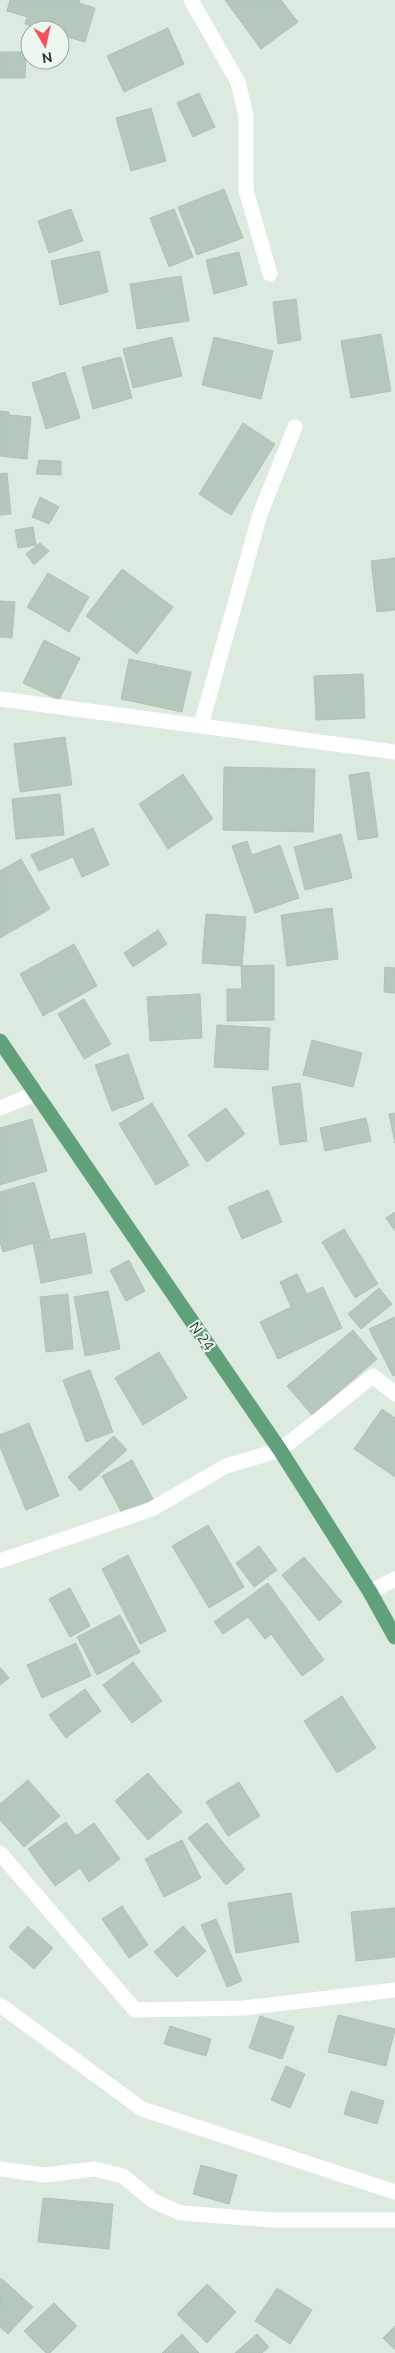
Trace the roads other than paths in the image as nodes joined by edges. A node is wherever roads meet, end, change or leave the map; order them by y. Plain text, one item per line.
1 (192, 0) edge
2 (270, 274) dead end
3 (295, 427) dead end
4 (0, 699) edge
5 (202, 725) junction
6 (395, 752) edge
7 (0, 1041) edge
8 (37, 1093) junction
9 (0, 1108) edge
10 (395, 1394) edge
11 (280, 1450) junction
12 (0, 1561) edge
13 (395, 1579) edge
14 (370, 1592) junction
15 (395, 1637) edge
16 (0, 1853) edge
17 (395, 1990) edge
18 (0, 2005) edge
19 (0, 2169) edge
20 (395, 2192) edge
21 (395, 2220) edge

1 - 2 street
3 - 5 street
4 - 5 street
5 - 6 street
7 - 8 main road, N 24
8 - 9 street
8 - 11 main road, N 24
10 - 11 street
11 - 12 street
11 - 14 main road, N 24
13 - 14 street
14 - 15 main road, N 24
16 - 17 street
18 - 20 street
19 - 21 street

